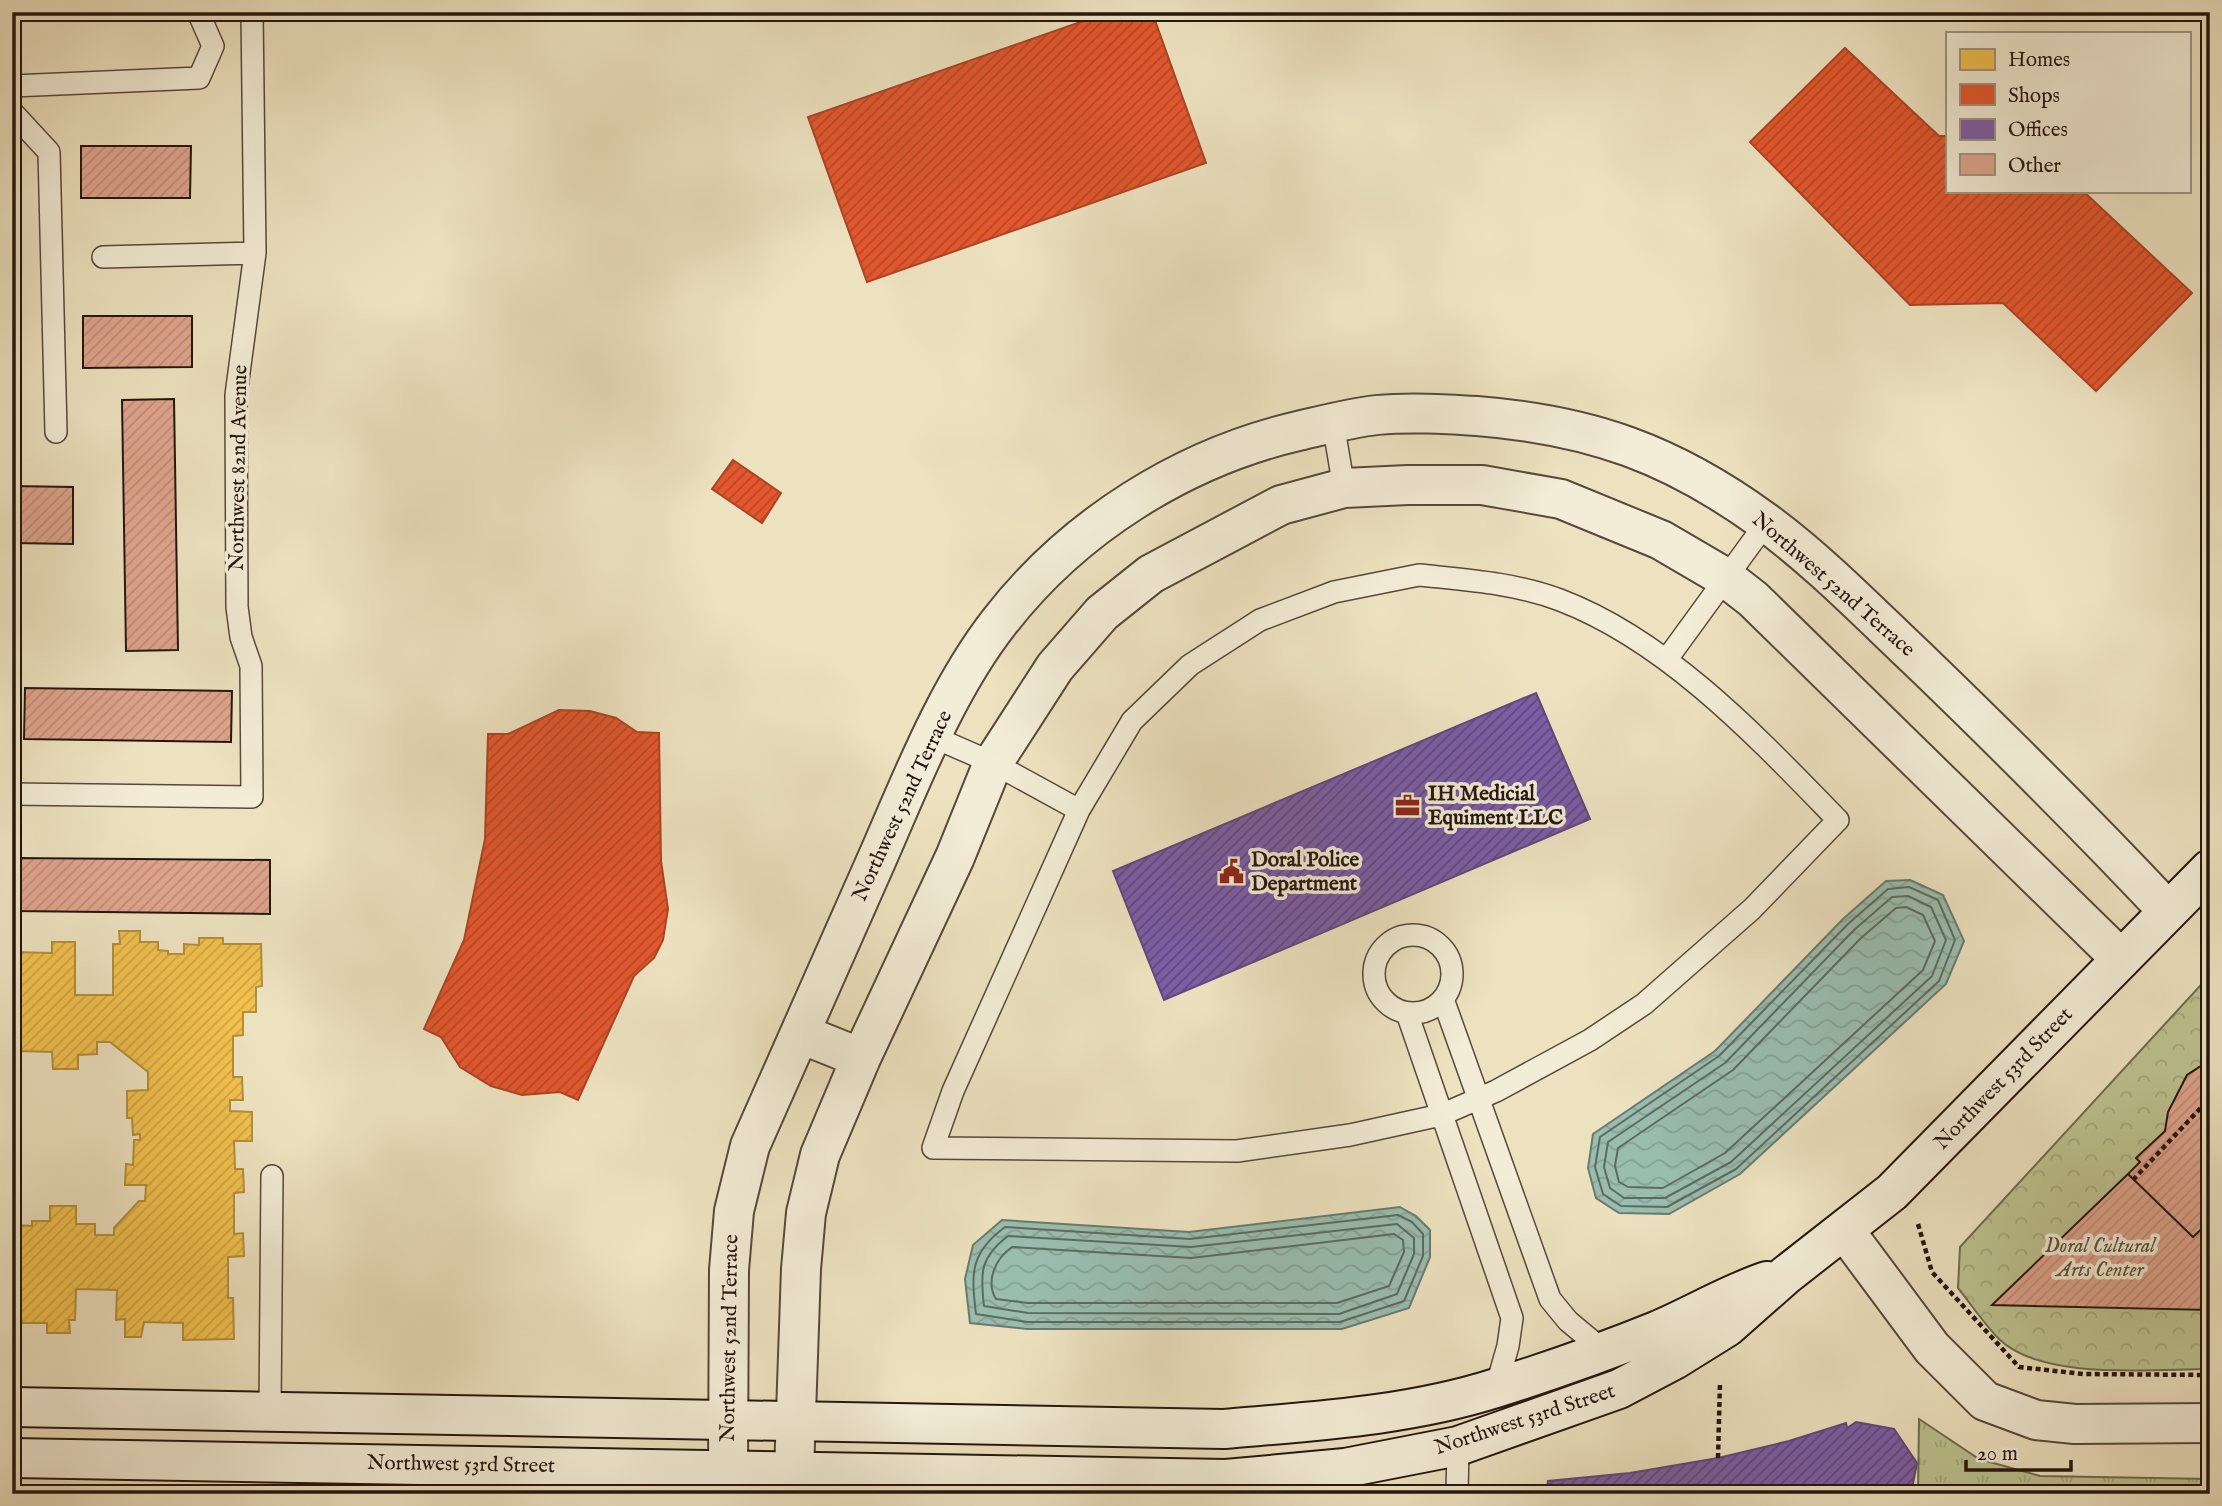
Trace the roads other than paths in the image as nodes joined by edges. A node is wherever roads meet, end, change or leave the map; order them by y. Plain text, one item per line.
1 (198, 12) edge
2 (251, 12) edge
3 (12, 86) edge
4 (12, 112) edge
5 (255, 253) junction
6 (103, 257) dead end
7 (1333, 423) junction
8 (56, 432) dead end
9 (1344, 488) junction
10 (1766, 523) junction
11 (1726, 578) junction
12 (1667, 659) junction
13 (931, 736) junction
14 (993, 763) junction
15 (12, 794) edge
16 (1079, 810) junction
17 (2210, 869) edge
18 (2168, 911) junction
19 (2121, 959) junction
20 (1443, 999) junction
21 (1406, 1013) junction
22 (800, 1034) junction
23 (861, 1058) junction
24 (1479, 1098) junction
25 (1441, 1115) junction
26 (272, 1176) dead end
27 (1845, 1231) junction
28 (1786, 1275) junction
29 (1604, 1351) junction
30 (1496, 1388) junction
31 (12, 1407) edge
32 (270, 1412) junction
33 (728, 1419) junction
34 (796, 1421) junction
35 (2209, 1424) edge
36 (1458, 1446) junction
37 (12, 1458) edge
38 (728, 1470) junction
39 (794, 1472) junction
40 (1457, 1494) edge

1 - 3 lane
2 - 5 lane, Northwest 82nd Avenue
4 - 8 lane
5 - 6 lane
5 - 15 lane, Northwest 82nd Avenue
7 - 9 lane
7 - 10 street, Northwest 52nd Terrace
7 - 13 street, Northwest 52nd Terrace
9 - 11 street
9 - 14 street
10 - 11 lane
10 - 18 street, Northwest 52nd Terrace
11 - 12 lane
11 - 19 street
12 - 16 lane
12 - 24 lane
13 - 14 lane
13 - 22 street, Northwest 52nd Terrace
14 - 16 lane
14 - 23 street
16 - 25 lane
17 - 18 street, Northwest 53rd Street
18 - 19 street, Northwest 53rd Street
19 - 27 street, Northwest 53rd Street
20 - 21 lane
20 - 21 lane
20 - 24 lane
21 - 25 lane
22 - 23 street
22 - 33 street, Northwest 52nd Terrace
23 - 34 street
24 - 25 lane
24 - 29 lane
25 - 30 lane
26 - 32 lane
27 - 28 street, Northwest 53rd Street
27 - 35 street
28 - 29 street, Northwest 53rd Street
28 - 36 street, Northwest 53rd Street
29 - 30 street, Northwest 53rd Street
30 - 34 street, Northwest 53rd Street
30 - 36 street
31 - 32 street, Northwest 53rd Street
32 - 33 street, Northwest 53rd Street
33 - 34 street, Northwest 53rd Street
33 - 38 street, Northwest 52nd Terrace
34 - 39 street
36 - 39 street, Northwest 53rd Street
36 - 40 lane
37 - 38 street, Northwest 53rd Street
38 - 39 street, Northwest 53rd Street

